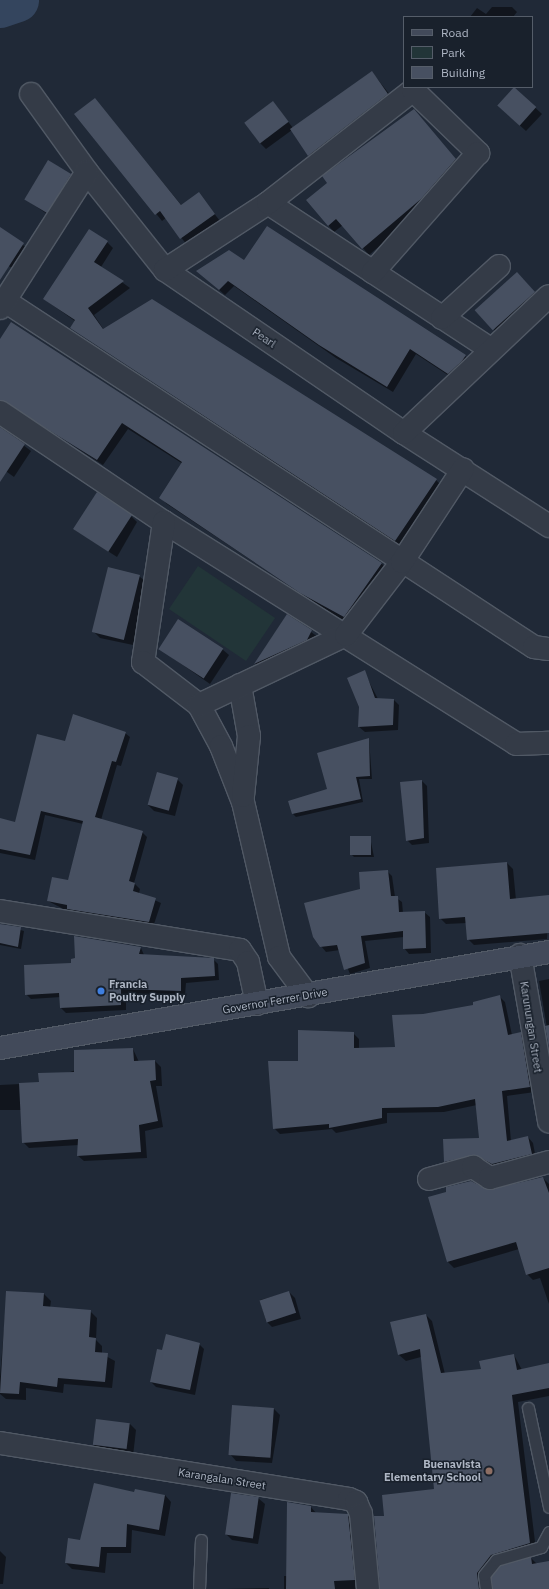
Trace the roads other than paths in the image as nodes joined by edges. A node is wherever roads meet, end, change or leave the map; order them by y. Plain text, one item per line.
1 (31, 94) dead end
2 (87, 172) junction
3 (268, 203) junction
4 (499, 266) dead end
5 (165, 270) junction
6 (373, 272) junction
7 (549, 296) edge
8 (2, 304) edge
9 (442, 318) junction
10 (490, 349) junction
11 (0, 412) edge
12 (404, 433) junction
13 (463, 469) junction
14 (164, 522) junction
15 (549, 526) edge
16 (402, 562) junction
17 (346, 635) junction
18 (549, 649) edge
19 (240, 685) junction
20 (199, 705) junction
21 (549, 743) edge
22 (243, 802) junction
23 (0, 911) edge
24 (549, 952) edge
25 (520, 955) junction
26 (308, 996) junction
27 (257, 1004) junction
28 (0, 1048) edge
29 (549, 1121) edge
30 (549, 1162) edge
31 (429, 1179) dead end
32 (528, 1408) dead end
33 (0, 1443) edge
34 (549, 1507) edge
35 (549, 1532) edge
36 (201, 1540) dead end
37 (199, 1589) edge
38 (368, 1589) edge
39 (486, 1589) edge

1 - 2 street, Pearl
2 - 5 street, Pearl
2 - 8 street
3 - 5 street
3 - 6 street
3 - 6 street
4 - 9 street
5 - 12 street, Pearl
6 - 9 street
7 - 10 street
8 - 16 street
9 - 10 street
10 - 12 street
11 - 14 street
12 - 13 street, Pearl
13 - 15 street, Pearl
13 - 16 street
14 - 17 street
14 - 20 street
16 - 17 street
16 - 18 street
17 - 19 street
17 - 21 street
19 - 20 street
19 - 22 street
20 - 22 street
22 - 26 street
23 - 27 street
24 - 25 main road, Governor Ferrer Drive
25 - 26 main road, Governor Ferrer Drive
25 - 29 street, Karunungan Street
26 - 27 main road, Governor Ferrer Drive
27 - 28 main road, Governor Ferrer Drive
30 - 31 street
32 - 34 lane
33 - 38 street, Karangalan Street
35 - 39 lane
36 - 37 lane

